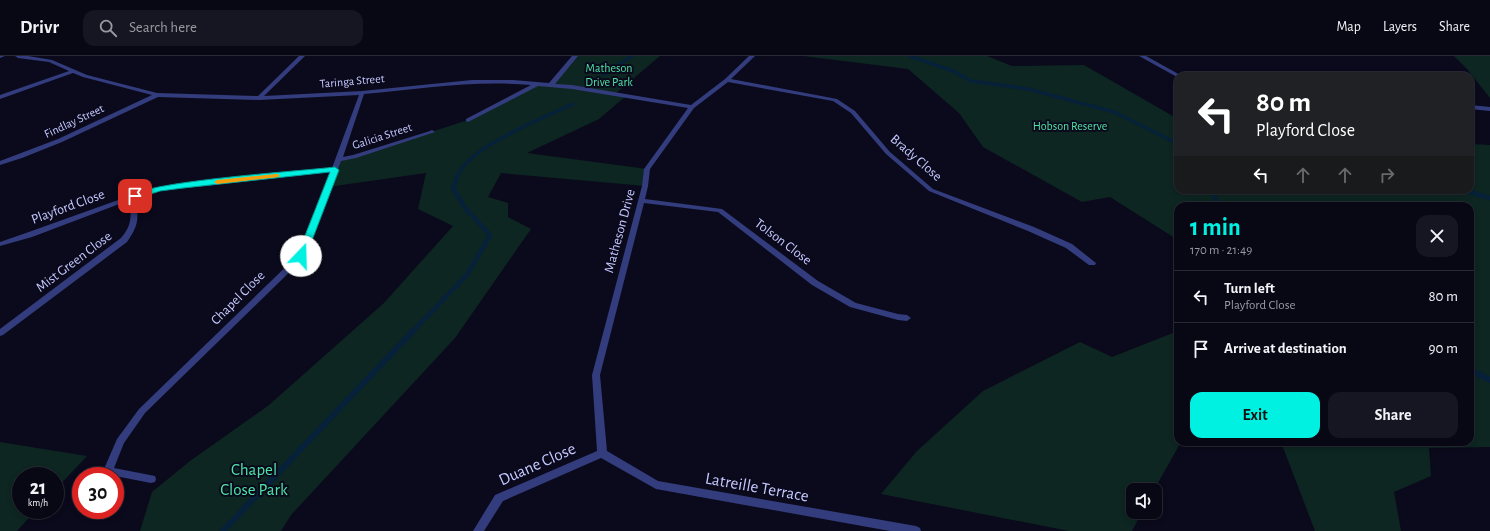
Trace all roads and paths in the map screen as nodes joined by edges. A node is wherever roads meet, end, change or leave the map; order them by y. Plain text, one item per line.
1 (18, 56) edge
2 (302, 56) edge
3 (575, 56) edge
4 (752, 56) edge
5 (1142, 56) edge
6 (74, 71) junction
7 (1174, 73) edge
8 (727, 80) junction
9 (538, 84) junction
10 (551, 85) junction
11 (362, 93) junction
12 (157, 95) junction
13 (0, 96) edge
14 (259, 98) junction
15 (692, 107) junction
16 (1474, 107) edge
17 (1490, 109) edge
18 (468, 120) dead end
19 (432, 132) dead end
20 (338, 160) junction
21 (0, 163) edge
22 (335, 170) junction
23 (123, 200) junction
24 (641, 201) junction
25 (0, 244) edge
26 (1092, 263) dead end
27 (907, 318) dead end
28 (0, 333) edge
29 (602, 452) junction
30 (108, 467) edge
31 (124, 475) edge
32 (151, 478) dead end
33 (478, 531) edge
34 (916, 531) edge

1 - 6 street, Taringa Street
2 - 14 street
3 - 10 street
4 - 8 street, Matheson Drive
5 - 7 street
6 - 12 street, Taringa Street
6 - 13 street
8 - 15 street, Matheson Drive
8 - 26 street, Brady Close
9 - 10 street, Taringa Street
9 - 11 street, Taringa Street
9 - 18 street
10 - 15 street, Taringa Street
11 - 14 street, Taringa Street
11 - 20 street, Chapel Close
12 - 14 street, Taringa Street
12 - 21 street, Findlay Street
15 - 24 street, Matheson Drive
16 - 17 street
19 - 20 street, Galicia Street
20 - 22 street, Chapel Close
22 - 23 street, Playford Close
22 - 30 street, Chapel Close
23 - 25 street, Playford Close
23 - 28 street, Mist Green Close
24 - 27 street, Tolson Close
24 - 29 street, Matheson Drive
29 - 33 street, Duane Close
29 - 34 street, Latreille Terrace
31 - 32 street

